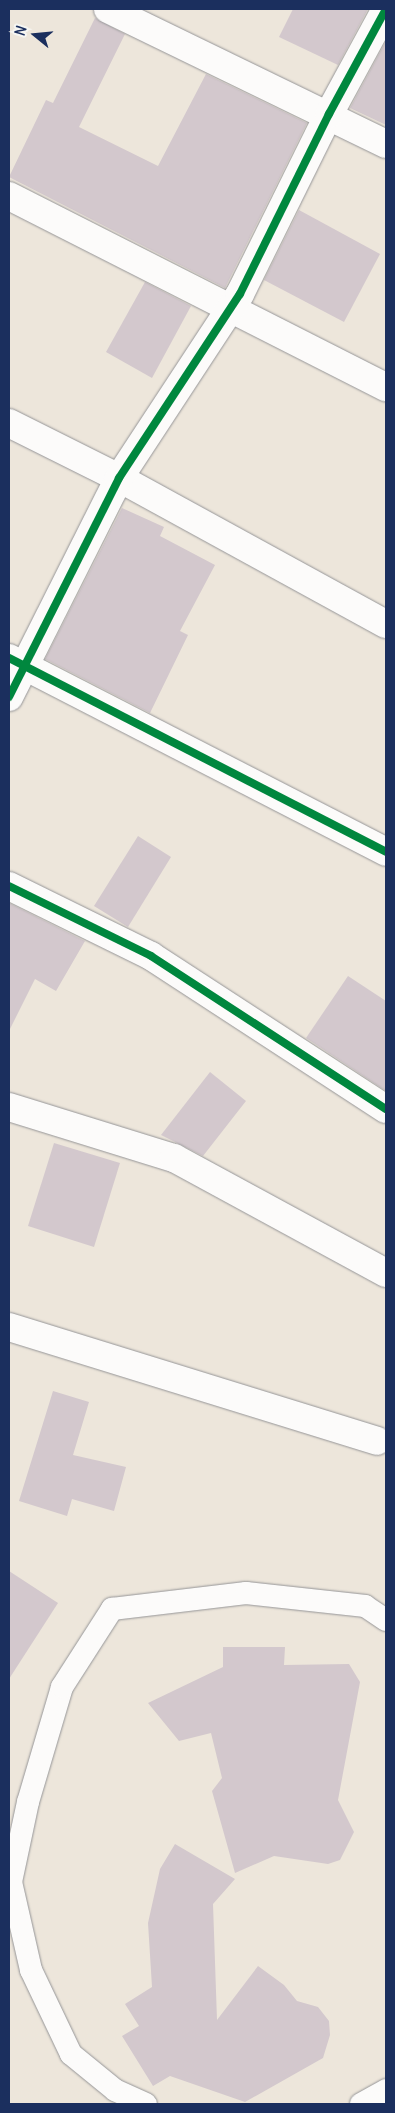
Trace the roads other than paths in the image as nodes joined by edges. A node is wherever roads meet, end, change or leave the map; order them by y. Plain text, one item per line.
1 (108, 9) edge
2 (386, 9) edge
3 (329, 114) junction
4 (386, 144) edge
5 (9, 196) edge
6 (231, 307) junction
7 (386, 387) edge
8 (9, 423) edge
9 (119, 478) junction
10 (386, 624) edge
11 (16, 662) edge
12 (9, 697) edge
13 (386, 852) edge
14 (9, 886) edge
15 (9, 1107) edge
16 (386, 1109) edge
17 (386, 1273) edge
18 (9, 1327) edge
19 (377, 1441) dead end
20 (386, 1620) edge
21 (386, 2090) edge
22 (146, 2104) edge
23 (360, 2104) edge

1 - 3 street
2 - 3 street
3 - 4 street
3 - 6 street
5 - 6 street
6 - 7 street
6 - 9 street
8 - 9 street
9 - 10 street
9 - 11 street
11 - 12 street
11 - 13 street
14 - 16 street
15 - 17 street
18 - 19 street
20 - 22 lane
21 - 23 lane

